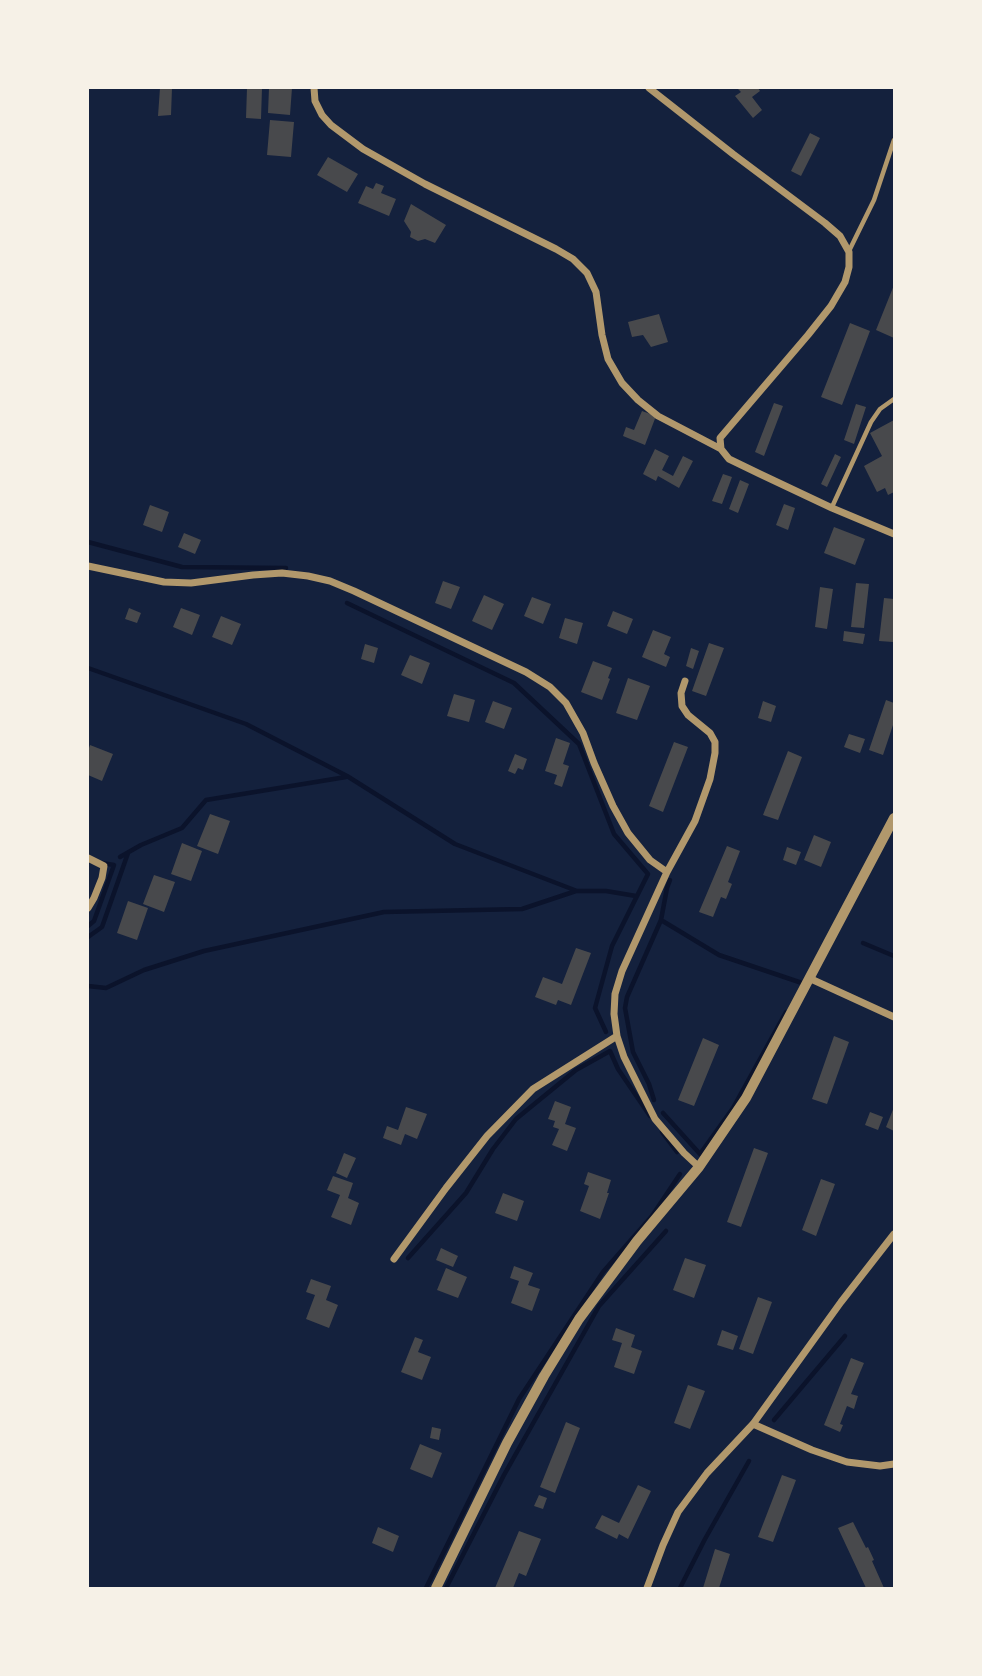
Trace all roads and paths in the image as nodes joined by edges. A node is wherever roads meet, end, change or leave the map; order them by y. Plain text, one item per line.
1 (314, 88) edge
2 (649, 88) edge
3 (894, 139) edge
4 (849, 252) junction
5 (894, 399) edge
6 (721, 449) junction
7 (832, 508) junction
8 (894, 534) edge
9 (88, 566) edge
10 (685, 681) dead end
11 (894, 818) edge
12 (88, 858) edge
13 (667, 872) junction
14 (88, 908) edge
15 (811, 979) junction
16 (894, 1017) edge
17 (617, 1036) junction
18 (699, 1167) junction
19 (894, 1234) edge
20 (394, 1259) dead end
21 (753, 1424) junction
22 (894, 1464) edge
23 (436, 1588) edge
24 (647, 1588) edge

1 - 6 street
2 - 4 street
3 - 4 lane
4 - 6 street
5 - 7 lane
6 - 7 street
7 - 8 street
9 - 13 street
10 - 13 street
11 - 15 street
12 - 14 street
13 - 17 street
15 - 16 street
15 - 18 street
17 - 18 street
17 - 20 street
18 - 23 street
19 - 21 street
21 - 22 street
21 - 24 street

